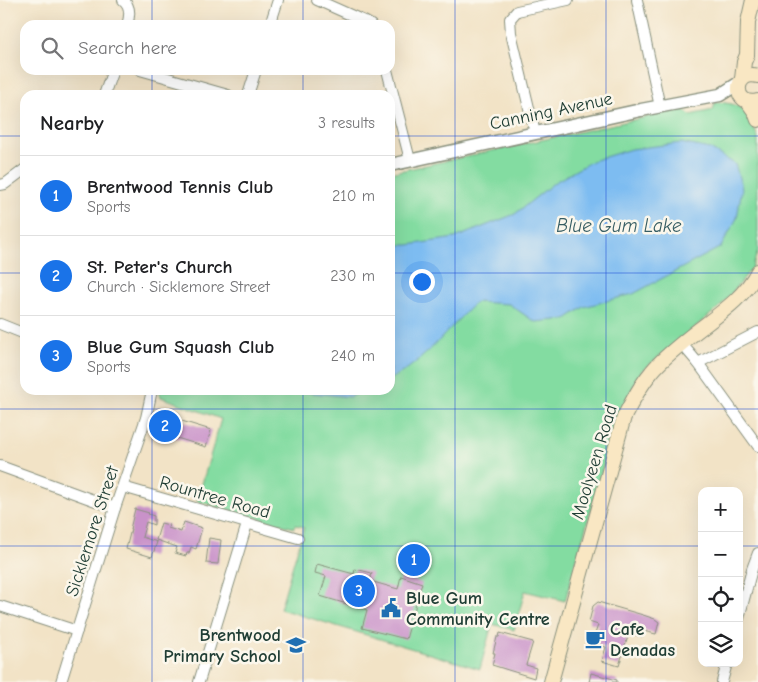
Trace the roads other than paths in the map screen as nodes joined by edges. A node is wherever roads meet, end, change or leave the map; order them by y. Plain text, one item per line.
1 (123, 0) edge
2 (278, 0) edge
3 (317, 0) edge
4 (568, 0) edge
5 (637, 0) edge
6 (753, 0) edge
7 (128, 20) edge
8 (272, 20) edge
9 (360, 20) edge
10 (747, 55) junction
11 (111, 75) edge
12 (158, 75) edge
13 (254, 75) edge
14 (388, 75) edge
15 (758, 75) edge
16 (741, 81) junction
17 (106, 90) edge
18 (210, 90) edge
19 (250, 90) edge
20 (392, 90) edge
21 (720, 95) junction
22 (749, 101) edge
23 (395, 105) edge
24 (660, 106) junction
25 (758, 120) edge
26 (535, 133) junction
27 (410, 160) junction
28 (395, 163) edge
29 (20, 173) edge
30 (0, 185) edge
31 (758, 271) edge
32 (758, 283) edge
33 (0, 324) edge
34 (20, 332) edge
35 (758, 332) edge
36 (684, 346) junction
37 (698, 362) junction
38 (151, 395) edge
39 (758, 446) edge
40 (0, 466) edge
41 (123, 487) junction
42 (115, 508) junction
43 (247, 524) junction
44 (298, 538) dead end
45 (758, 553) edge
46 (755, 570) edge
47 (0, 606) edge
48 (743, 606) edge
49 (77, 631) junction
50 (726, 667) edge
51 (61, 682) edge
52 (199, 682) edge
53 (551, 682) edge
54 (560, 682) edge
55 (722, 682) edge

1 - 7 street
2 - 8 street
3 - 9 street
4 - 26 street
5 - 24 street
6 - 10 main road
10 - 15 main road
10 - 16 main road
11 - 17 street
12 - 18 street
13 - 19 street
14 - 20 street
15 - 16 main road, Canning Avenue
16 - 21 street, Canning Avenue
16 - 22 main road
21 - 22 street, Canning Avenue
21 - 24 street, Canning Avenue
22 - 25 main road
23 - 27 street
24 - 26 street, Canning Avenue
26 - 27 street, Canning Avenue
27 - 28 street, Canning Avenue
29 - 30 street
31 - 36 main road, Moolyeen Road
32 - 36 main road, Moolyeen Road
33 - 34 street
35 - 37 street
36 - 37 street
36 - 53 main road, Moolyeen Road
36 - 54 main road, Moolyeen Road
37 - 39 street
38 - 41 street, Sicklemore Street
40 - 42 street
41 - 42 street, Sicklemore Street
41 - 43 street, Rountree Road
42 - 49 street, Sicklemore Street
43 - 44 street, Rountree Road
43 - 52 street
45 - 46 street
46 - 48 street
47 - 49 street
49 - 51 street, Sicklemore Street
50 - 55 street

